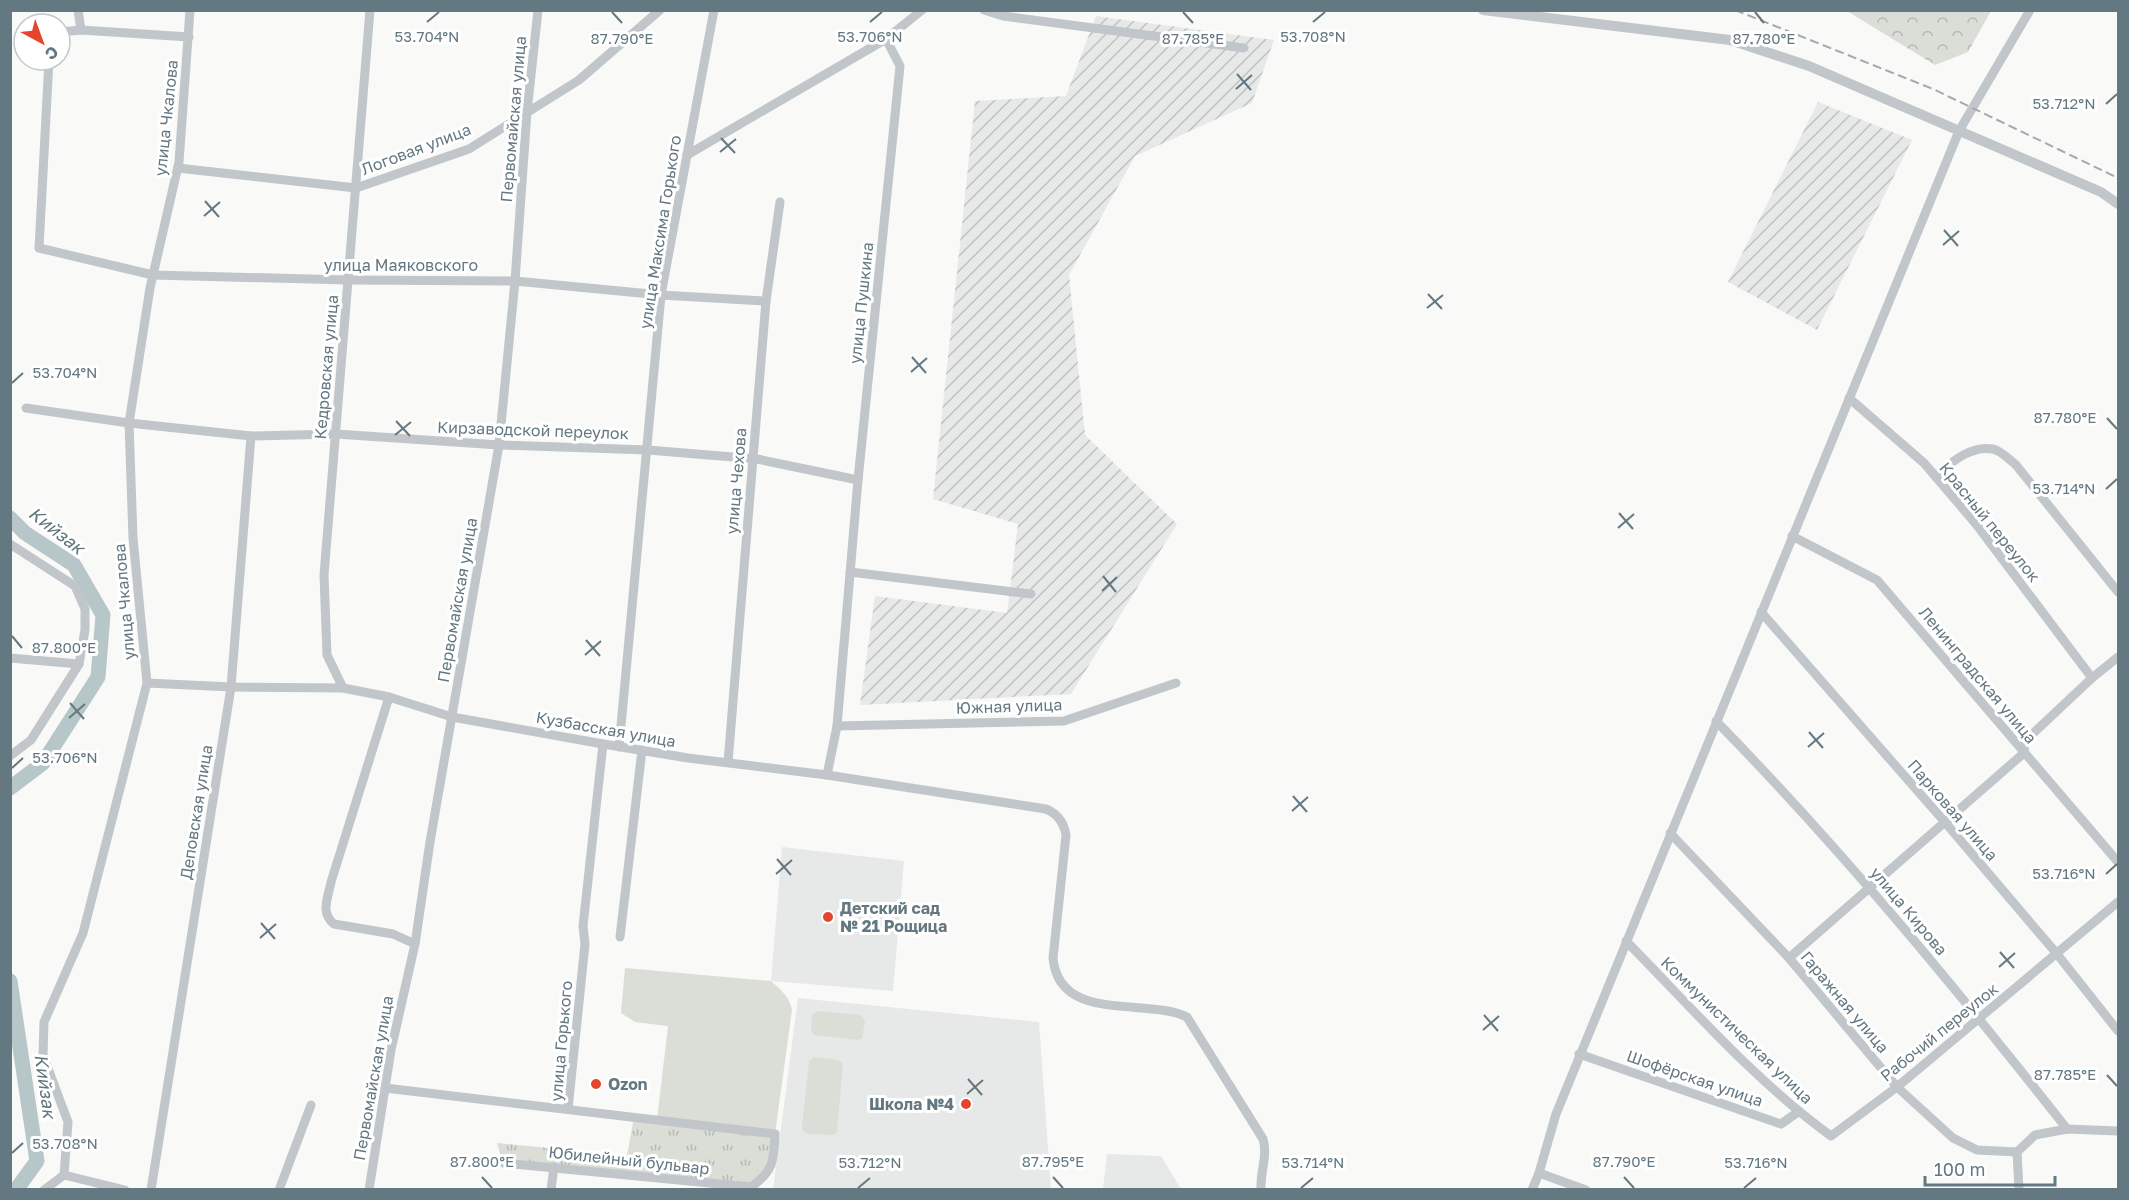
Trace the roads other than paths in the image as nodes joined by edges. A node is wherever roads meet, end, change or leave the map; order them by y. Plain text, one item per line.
1 (78, 10) edge
2 (190, 10) edge
3 (370, 10) edge
4 (538, 10) edge
5 (660, 10) edge
6 (714, 10) edge
7 (922, 10) edge
8 (984, 10) edge
9 (1483, 10) edge
10 (2030, 10) edge
11 (81, 30) junction
12 (72, 31) edge
13 (189, 37) junction
14 (886, 39) junction
15 (1244, 48) dead end
16 (48, 72) edge
17 (527, 112) junction
18 (1959, 130) junction
19 (687, 156) junction
20 (178, 168) junction
21 (356, 189) junction
22 (780, 202) dead end
23 (2118, 204) edge
24 (153, 275) junction
25 (348, 280) junction
26 (515, 281) junction
27 (661, 295) junction
28 (766, 301) junction
29 (1849, 398) junction
30 (26, 408) dead end
31 (129, 423) junction
32 (336, 434) junction
33 (251, 436) junction
34 (498, 446) junction
35 (648, 450) junction
36 (752, 459) junction
37 (1935, 476) junction
38 (858, 480) junction
39 (1792, 536) junction
40 (10, 544) edge
41 (850, 573) junction
42 (2118, 592) edge
43 (1031, 594) dead end
44 (1761, 612) junction
45 (2118, 657) edge
46 (10, 658) edge
47 (79, 664) junction
48 (2092, 678) junction
49 (147, 683) junction
50 (1176, 683) dead end
51 (231, 687) junction
52 (343, 687) junction
53 (389, 697) junction
54 (452, 717) junction
55 (1716, 721) junction
56 (837, 726) junction
57 (603, 744) junction
58 (618, 747) junction
59 (642, 750) junction
60 (2024, 753) junction
61 (10, 756) edge
62 (728, 762) junction
63 (827, 775) junction
64 (1944, 821) junction
65 (1670, 833) junction
66 (2118, 862) edge
67 (1870, 887) junction
68 (2118, 902) edge
69 (620, 936) dead end
70 (1626, 941) junction
71 (415, 944) junction
72 (2057, 954) junction
73 (1789, 958) junction
74 (1980, 1019) junction
75 (2118, 1030) edge
76 (1579, 1054) junction
77 (1897, 1087) junction
78 (385, 1088) junction
79 (311, 1105) dead end
80 (568, 1109) junction
81 (1798, 1112) junction
82 (2067, 1129) junction
83 (2118, 1131) edge
84 (1831, 1136) joint
85 (2017, 1152) junction
86 (503, 1162) dead end
87 (554, 1167) junction
88 (1539, 1173) junction
89 (64, 1175) junction
90 (751, 1188) edge
91 (44, 1190) edge
92 (125, 1190) edge
93 (151, 1190) edge
94 (279, 1190) edge
95 (369, 1190) edge
96 (552, 1190) edge
97 (1261, 1190) edge
98 (1532, 1190) edge
99 (1586, 1190) edge
100 (2019, 1190) edge

1 - 11 street
2 - 13 street, улица Чкалова
3 - 21 street, Кедровская улица
4 - 17 street, Первомайская улица
5 - 17 street, Логовая улица
6 - 19 street, улица Максима Горького
7 - 14 street
8 - 15 street
9 - 18 street
10 - 18 street
11 - 12 street
11 - 13 street
13 - 20 street, улица Чкалова
14 - 19 street
14 - 38 street, улица Пушкина
16 - 24 street, улица Маяковского
17 - 21 street, Логовая улица
17 - 26 street, Первомайская улица
18 - 23 street
18 - 29 street
19 - 27 street, улица Максима Горького
20 - 21 street, Логовая улица
20 - 24 street, улица Чкалова
21 - 25 street, Кедровская улица
22 - 28 street, улица Чехова
24 - 25 street, улица Маяковского
24 - 31 street, улица Чкалова
25 - 26 street, улица Маяковского
25 - 32 street, Кедровская улица
26 - 27 street, улица Маяковского
26 - 34 street, Первомайская улица
27 - 28 street, улица Маяковского
27 - 35 street, улица Максима Горького
28 - 36 street, улица Чехова
29 - 37 street, Красный переулок
29 - 39 street
30 - 31 street, Кирзаводской переулок
31 - 33 street, Кирзаводской переулок
31 - 49 street, улица Чкалова
32 - 33 street, Кирзаводской переулок
32 - 34 street, Кирзаводской переулок
32 - 52 street, Кедровская улица
33 - 51 street, Деповская улица
34 - 35 street, Кирзаводской переулок
34 - 54 street, Первомайская улица
35 - 36 street, Кирзаводской переулок
35 - 58 street, улица Максима Горького
36 - 38 street, Кирзаводской переулок
36 - 62 street, улица Чехова
37 - 42 street
37 - 48 street, Красный переулок
38 - 41 street, улица Пушкина
39 - 44 street
39 - 60 street, Ленинградская улица
40 - 47 street
41 - 43 street
41 - 56 street, улица Пушкина
44 - 55 street
44 - 64 street, Парковая улица
45 - 48 street
46 - 47 street
47 - 61 street
48 - 60 street
49 - 51 street, Кузбасская улица
49 - 89 street, улица Чкалова
50 - 56 street, Южная улица
51 - 52 street, Кузбасская улица
51 - 93 street, Деповская улица
52 - 53 street, Кузбасская улица
53 - 54 street, Кузбасская улица
53 - 71 street
54 - 57 street, Кузбасская улица
54 - 71 street, Первомайская улица
55 - 65 street
55 - 67 street, улица Кирова
56 - 63 street, улица Пушкина
57 - 58 street, Кузбасская улица
57 - 80 street, улица Горького
58 - 59 street, Кузбасская улица
59 - 62 street, Кузбасская улица
59 - 69 street
60 - 64 street
60 - 66 street, Ленинградская улица
62 - 63 street, Кузбасская улица
63 - 97 street, Кузбасская улица
64 - 67 street
64 - 72 street, Парковая улица
65 - 70 street
65 - 73 street, Гаражная улица
67 - 73 street
67 - 74 street, улица Кирова
68 - 72 street, Рабочий переулок
70 - 76 street
70 - 81 street, Коммунистическая улица
71 - 78 street, Первомайская улица
72 - 74 street, Рабочий переулок
72 - 75 street, Парковая улица
73 - 77 street, Гаражная улица
74 - 77 street, Рабочий переулок
74 - 82 street, улица Кирова
76 - 81 street, Шофёрская улица
76 - 88 street
77 - 84 street, Рабочий переулок
77 - 85 street, Гаражная улица
78 - 80 street
78 - 95 street, Первомайская улица
79 - 94 street
80 - 90 street, улица Горького
81 - 84 street, Коммунистическая улица
82 - 83 street
82 - 85 street
85 - 100 street
86 - 87 street, Юбилейный бульвар
87 - 90 street, Юбилейный бульвар
87 - 96 street
88 - 98 street
88 - 99 street
89 - 91 street
89 - 92 street

